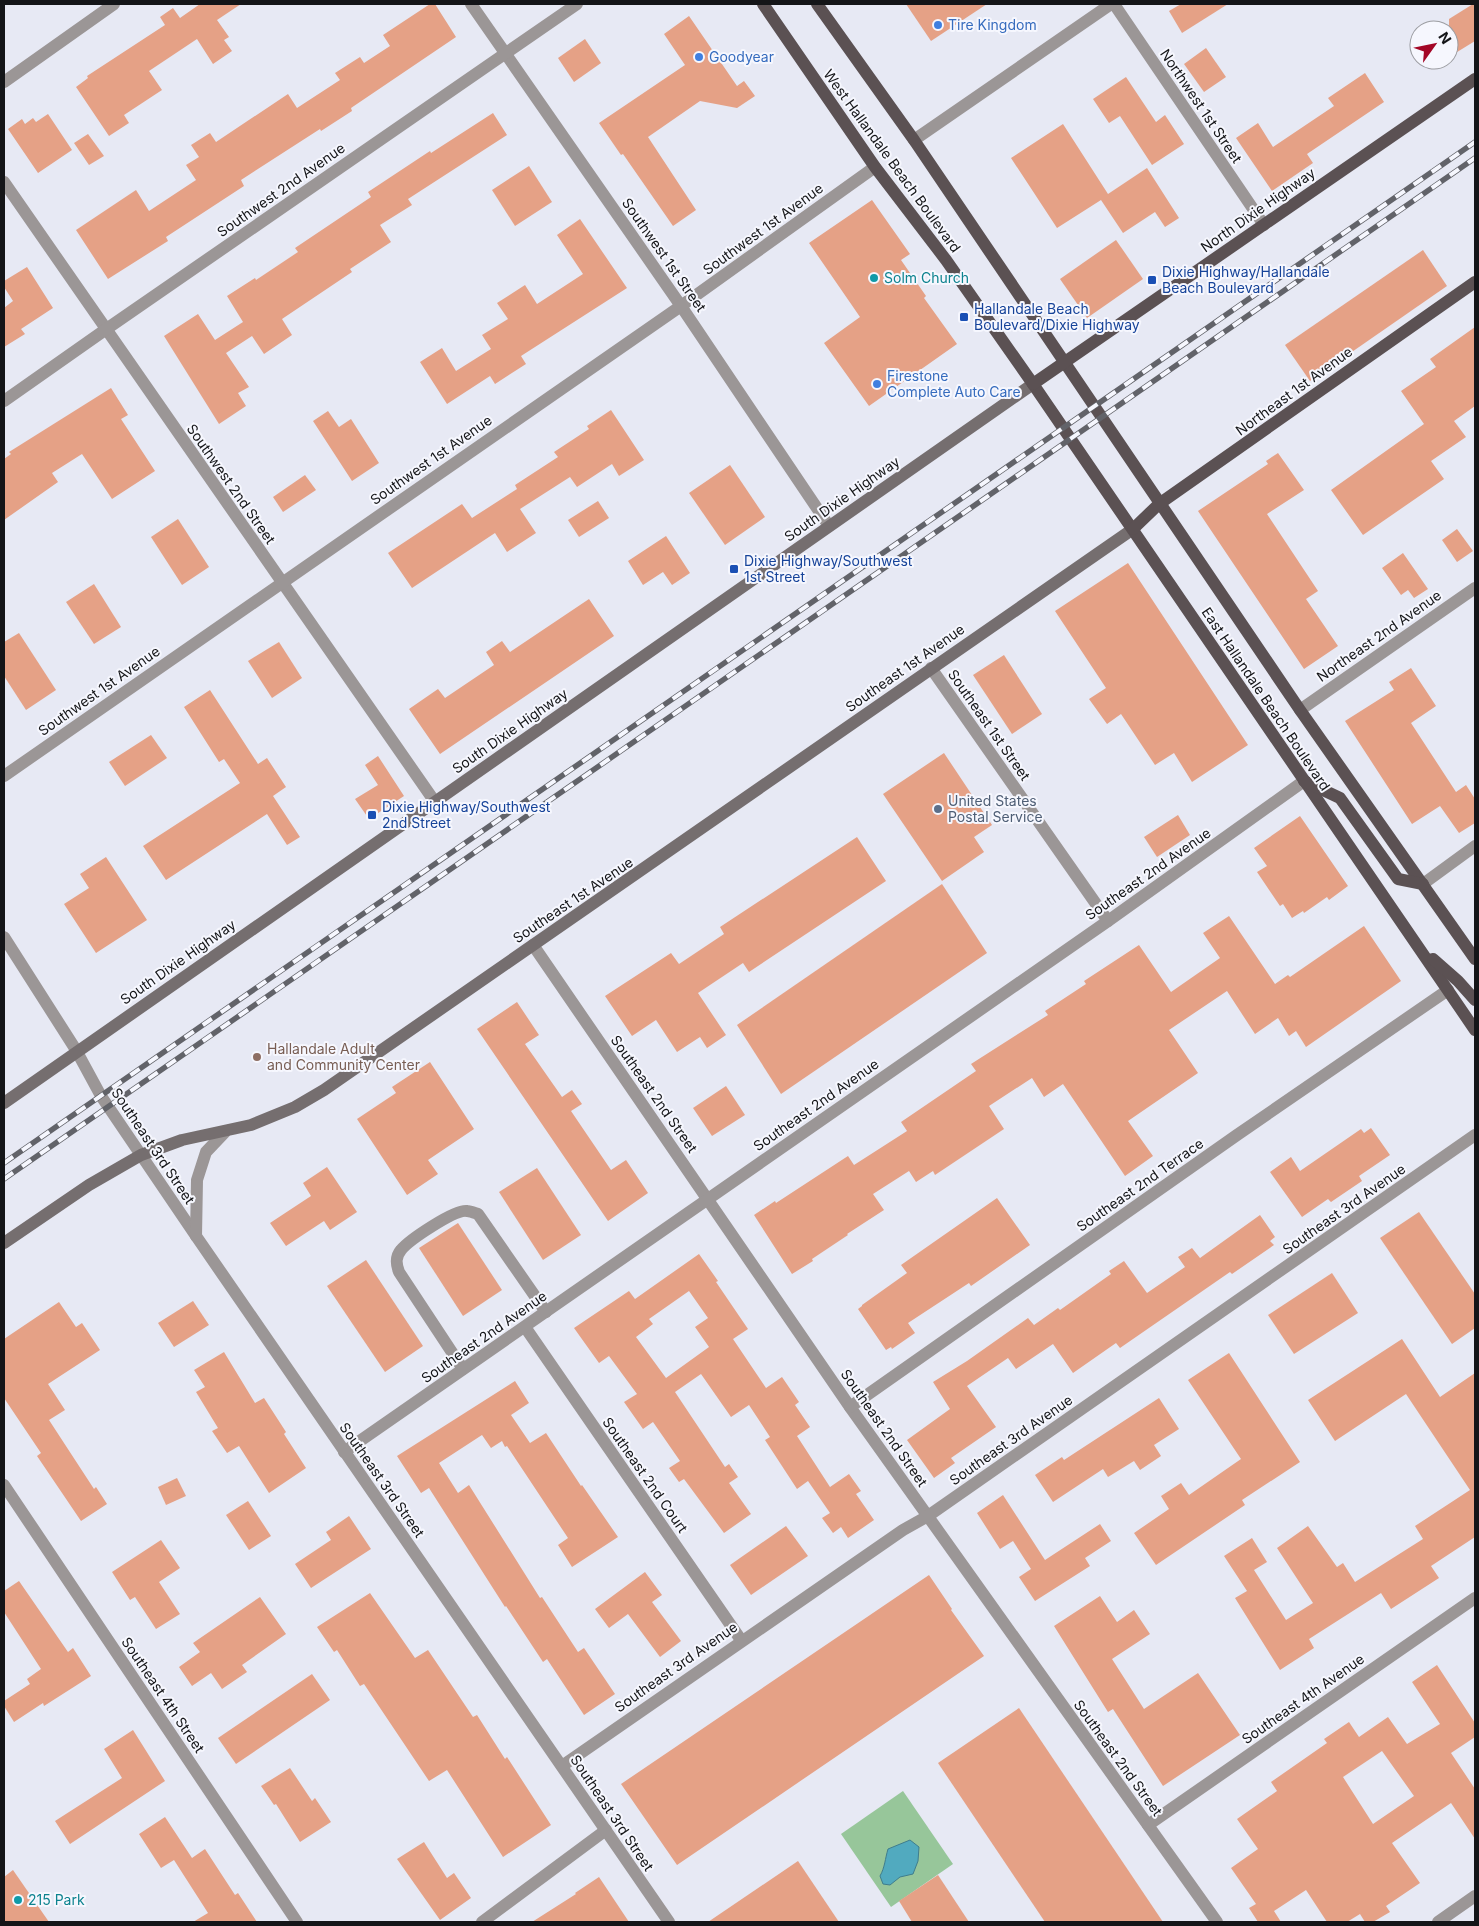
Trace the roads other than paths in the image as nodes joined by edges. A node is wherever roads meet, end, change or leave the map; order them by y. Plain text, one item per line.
1 (114, 4) edge
2 (471, 4) edge
3 (577, 4) edge
4 (763, 4) edge
5 (818, 4) edge
6 (1112, 4) edge
7 (506, 53) junction
8 (1475, 79) edge
9 (4, 82) edge
10 (914, 140) junction
11 (875, 167) junction
12 (4, 182) edge
13 (1264, 225) junction
14 (1475, 282) edge
15 (681, 306) junction
16 (105, 330) junction
17 (1065, 362) junction
18 (1033, 384) junction
19 (4, 401) edge
20 (1159, 504) junction
21 (829, 526) junction
22 (1133, 529) junction
23 (282, 582) junction
24 (1475, 588) edge
25 (931, 668) junction
26 (1300, 710) junction
27 (4, 776) edge
28 (1304, 781) junction
29 (435, 802) junction
30 (1475, 846) edge
31 (1423, 884) junction
32 (1108, 921) junction
33 (4, 937) edge
34 (534, 945) junction
35 (1419, 948) junction
36 (1475, 960) edge
37 (1448, 990) junction
38 (1475, 1000) edge
39 (1475, 1030) edge
40 (76, 1050) junction
41 (4, 1102) edge
42 (225, 1132) junction
43 (1475, 1135) edge
44 (141, 1155) junction
45 (708, 1198) junction
46 (196, 1236) junction
47 (4, 1243) edge
48 (546, 1312) junction
49 (524, 1327) junction
50 (463, 1369) junction
51 (850, 1408) junction
52 (344, 1452) junction
53 (4, 1485) edge
54 (928, 1516) junction
55 (1475, 1598) edge
56 (741, 1640) junction
57 (562, 1766) junction
58 (1148, 1825) junction
59 (606, 1830) junction
60 (1475, 1896) edge
61 (297, 1922) edge
62 (482, 1922) edge
63 (669, 1922) edge
64 (1217, 1922) edge
65 (1438, 1922) edge

1 - 9 street
2 - 7 street, Southwest 1st Street
3 - 7 street, Southwest 2nd Avenue
4 - 11 main road, West Hallandale Beach Boulevard
5 - 10 main road, West Hallandale Beach Boulevard
6 - 10 street
6 - 13 street, Northwest 1st Street
7 - 15 street, Southwest 1st Street
7 - 16 street, Southwest 2nd Avenue
8 - 13 main road, North Dixie Highway
10 - 17 main road, West Hallandale Beach Boulevard
11 - 15 street, Southwest 1st Avenue
11 - 18 main road, West Hallandale Beach Boulevard
12 - 16 street, Southwest 2nd Street
13 - 17 main road, North Dixie Highway
14 - 20 main road, Northeast 1st Avenue
15 - 21 street, Southwest 1st Street
15 - 23 street, Southwest 1st Avenue
16 - 19 street, Southwest 2nd Avenue
16 - 23 street, Southwest 2nd Street
17 - 18 main road, North Dixie Highway
17 - 20 main road, East Hallandale Beach Boulevard
18 - 21 main road, South Dixie Highway
18 - 22 main road, East Hallandale Beach Boulevard
20 - 22 main road, Northeast 1st Avenue
20 - 26 main road, East Hallandale Beach Boulevard
21 - 29 main road, South Dixie Highway
22 - 25 main road, Southeast 1st Avenue
22 - 28 main road, East Hallandale Beach Boulevard
23 - 27 street, Southwest 1st Avenue
23 - 29 street, Southwest 2nd Street
24 - 26 street, Northeast 2nd Avenue
25 - 32 street, Southeast 1st Street
25 - 34 main road, Southeast 1st Avenue
26 - 31 main road, East Hallandale Beach Boulevard
28 - 31 main road
28 - 32 street, Southeast 2nd Avenue
28 - 35 main road, East Hallandale Beach Boulevard
29 - 40 main road, South Dixie Highway
30 - 31 street
31 - 36 main road, East Hallandale Beach Boulevard
32 - 45 street, Southeast 2nd Avenue
33 - 40 street, Southeast 3rd Street
34 - 42 main road, Southeast 1st Avenue
34 - 45 street, Southeast 2nd Street
35 - 37 main road, East Hallandale Beach Boulevard
35 - 38 main road
37 - 39 main road, East Hallandale Beach Boulevard
37 - 51 street, Southeast 2nd Terrace
40 - 41 main road, South Dixie Highway
40 - 44 street, Southeast 3rd Street
42 - 44 main road, Southeast 1st Avenue
42 - 46 street
43 - 54 street, Southeast 3rd Avenue
44 - 46 street, Southeast 3rd Street
44 - 47 main road, Southeast 1st Avenue
45 - 48 street, Southeast 2nd Avenue
45 - 51 street, Southeast 2nd Street
46 - 52 street, Southeast 3rd Street
48 - 49 street, Southeast 2nd Avenue
48 - 50 street
49 - 50 street, Southeast 2nd Avenue
49 - 56 street, Southeast 2nd Court
50 - 52 street, Southeast 2nd Avenue
51 - 54 street, Southeast 2nd Street
52 - 57 street, Southeast 3rd Street
53 - 61 street, Southeast 4th Street
54 - 56 street, Southeast 3rd Avenue
54 - 58 street, Southeast 2nd Street
55 - 58 street, Southeast 4th Avenue
56 - 57 street, Southeast 3rd Avenue
57 - 59 street, Southeast 3rd Street
58 - 64 street, Southeast 2nd Street
59 - 62 street
59 - 63 street, Southeast 3rd Street
60 - 65 street

